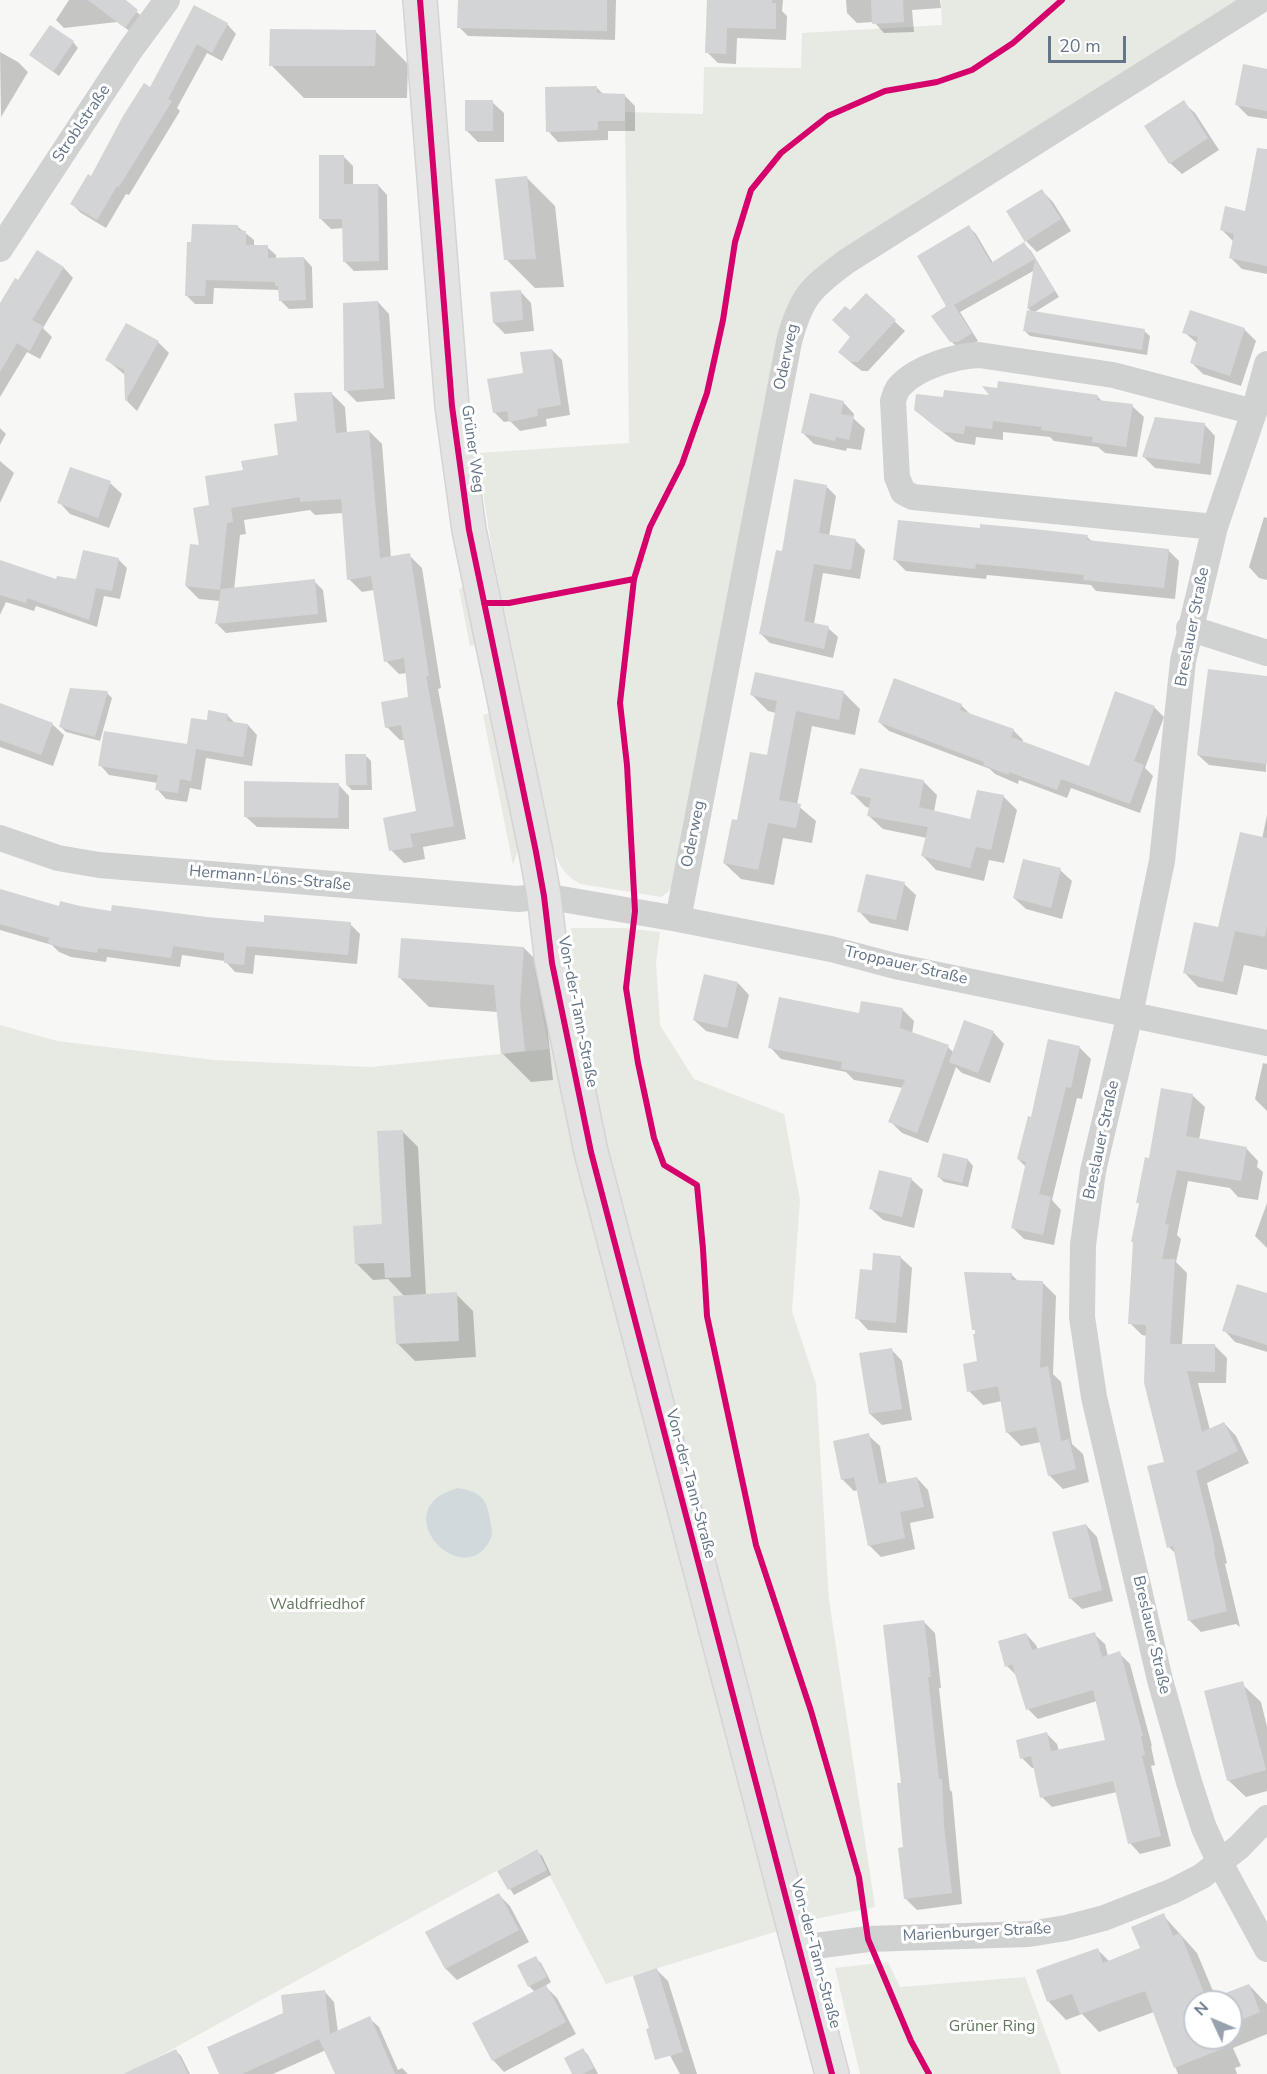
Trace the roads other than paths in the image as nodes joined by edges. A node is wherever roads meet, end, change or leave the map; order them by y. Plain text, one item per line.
1 (167, 0) edge
2 (420, 0) edge
3 (1261, 0) edge
4 (0, 249) edge
5 (1267, 364) edge
6 (1254, 412) junction
7 (1215, 527) junction
8 (1189, 628) junction
9 (1267, 653) edge
10 (0, 838) edge
11 (544, 896) junction
12 (678, 919) junction
13 (1130, 1014) junction
14 (1267, 1043) edge
15 (1267, 1818) edge
16 (1220, 1863) junction
17 (800, 1948) junction
18 (1267, 1949) edge
19 (832, 2074) edge

1 - 4 street, Stroblstraße
2 - 11 street, Grüner Weg
3 - 12 street, Oderweg
5 - 6 street, Breslauer Straße
6 - 7 street, Breslauer Straße
6 - 7 street
7 - 8 street, Breslauer Straße
8 - 9 street
8 - 13 street, Breslauer Straße
10 - 11 street, Hermann-Löns-Straße
11 - 12 street, Troppauer Straße
11 - 17 street, Von-der-Tann-Straße
12 - 13 street, Troppauer Straße
13 - 14 street, Troppauer Straße
13 - 16 street, Breslauer Straße
15 - 16 street, Marienburger Straße
16 - 17 street, Marienburger Straße
16 - 18 street, Breslauer Straße
17 - 19 street, Von-der-Tann-Straße

